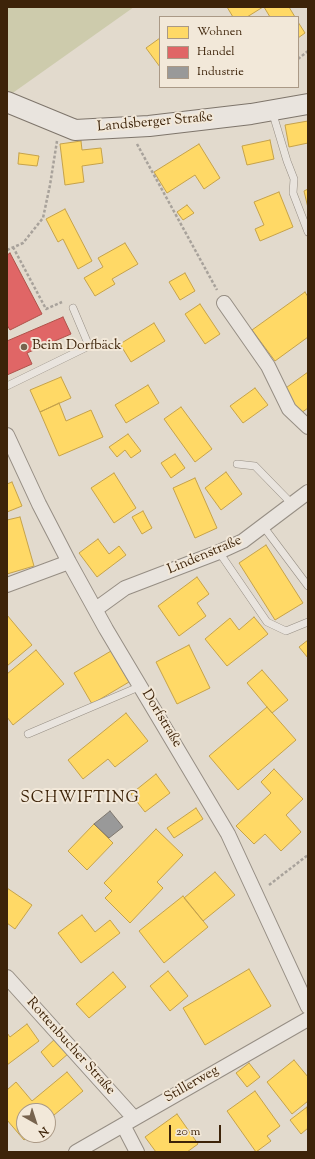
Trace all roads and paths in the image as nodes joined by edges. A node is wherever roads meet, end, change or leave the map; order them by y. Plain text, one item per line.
1 (308, 51) edge
2 (299, 58) edge
3 (7, 102) edge
4 (308, 104) edge
5 (272, 111) junction
6 (59, 124) junction
7 (130, 127) junction
8 (308, 232) edge
9 (14, 247) junction
10 (7, 250) edge
11 (224, 303) joint
12 (74, 308) joint
13 (7, 386) edge
14 (308, 427) edge
15 (7, 435) edge
16 (237, 464) dead end
17 (308, 492) edge
18 (292, 504) junction
19 (263, 526) junction
20 (219, 552) junction
21 (69, 562) junction
22 (7, 585) edge
23 (308, 586) edge
24 (96, 609) junction
25 (308, 622) edge
26 (141, 686) junction
27 (28, 734) dead end
28 (308, 855) edge
29 (256, 894) junction
30 (7, 977) edge
31 (308, 1007) edge
32 (308, 1019) edge
33 (128, 1121) junction
34 (76, 1152) edge
35 (137, 1152) edge

1 - 2 path
3 - 6 street, Landsberger Straße
4 - 5 street, Landsberger Straße
5 - 7 street, Landsberger Straße
5 - 8 lane
6 - 7 street, Landsberger Straße
6 - 9 path
7 - 11 path
9 - 10 path
9 - 12 path
11 - 14 street
12 - 13 lane
15 - 21 street, Dorfstraße
16 - 18 lane
17 - 18 street, Lindenstraße
18 - 19 street, Lindenstraße
19 - 20 street, Lindenstraße
19 - 23 lane
20 - 24 street, Lindenstraße
20 - 25 lane
21 - 22 street
21 - 24 street, Dorfstraße
24 - 26 street, Dorfstraße
26 - 27 lane
26 - 29 street, Dorfstraße
28 - 29 path
29 - 31 street, Dorfstraße
30 - 33 street, Rottenbucher Straße
32 - 33 street, Stillerweg
33 - 34 street, Stillerweg
33 - 35 street, Rottenbucher Straße

